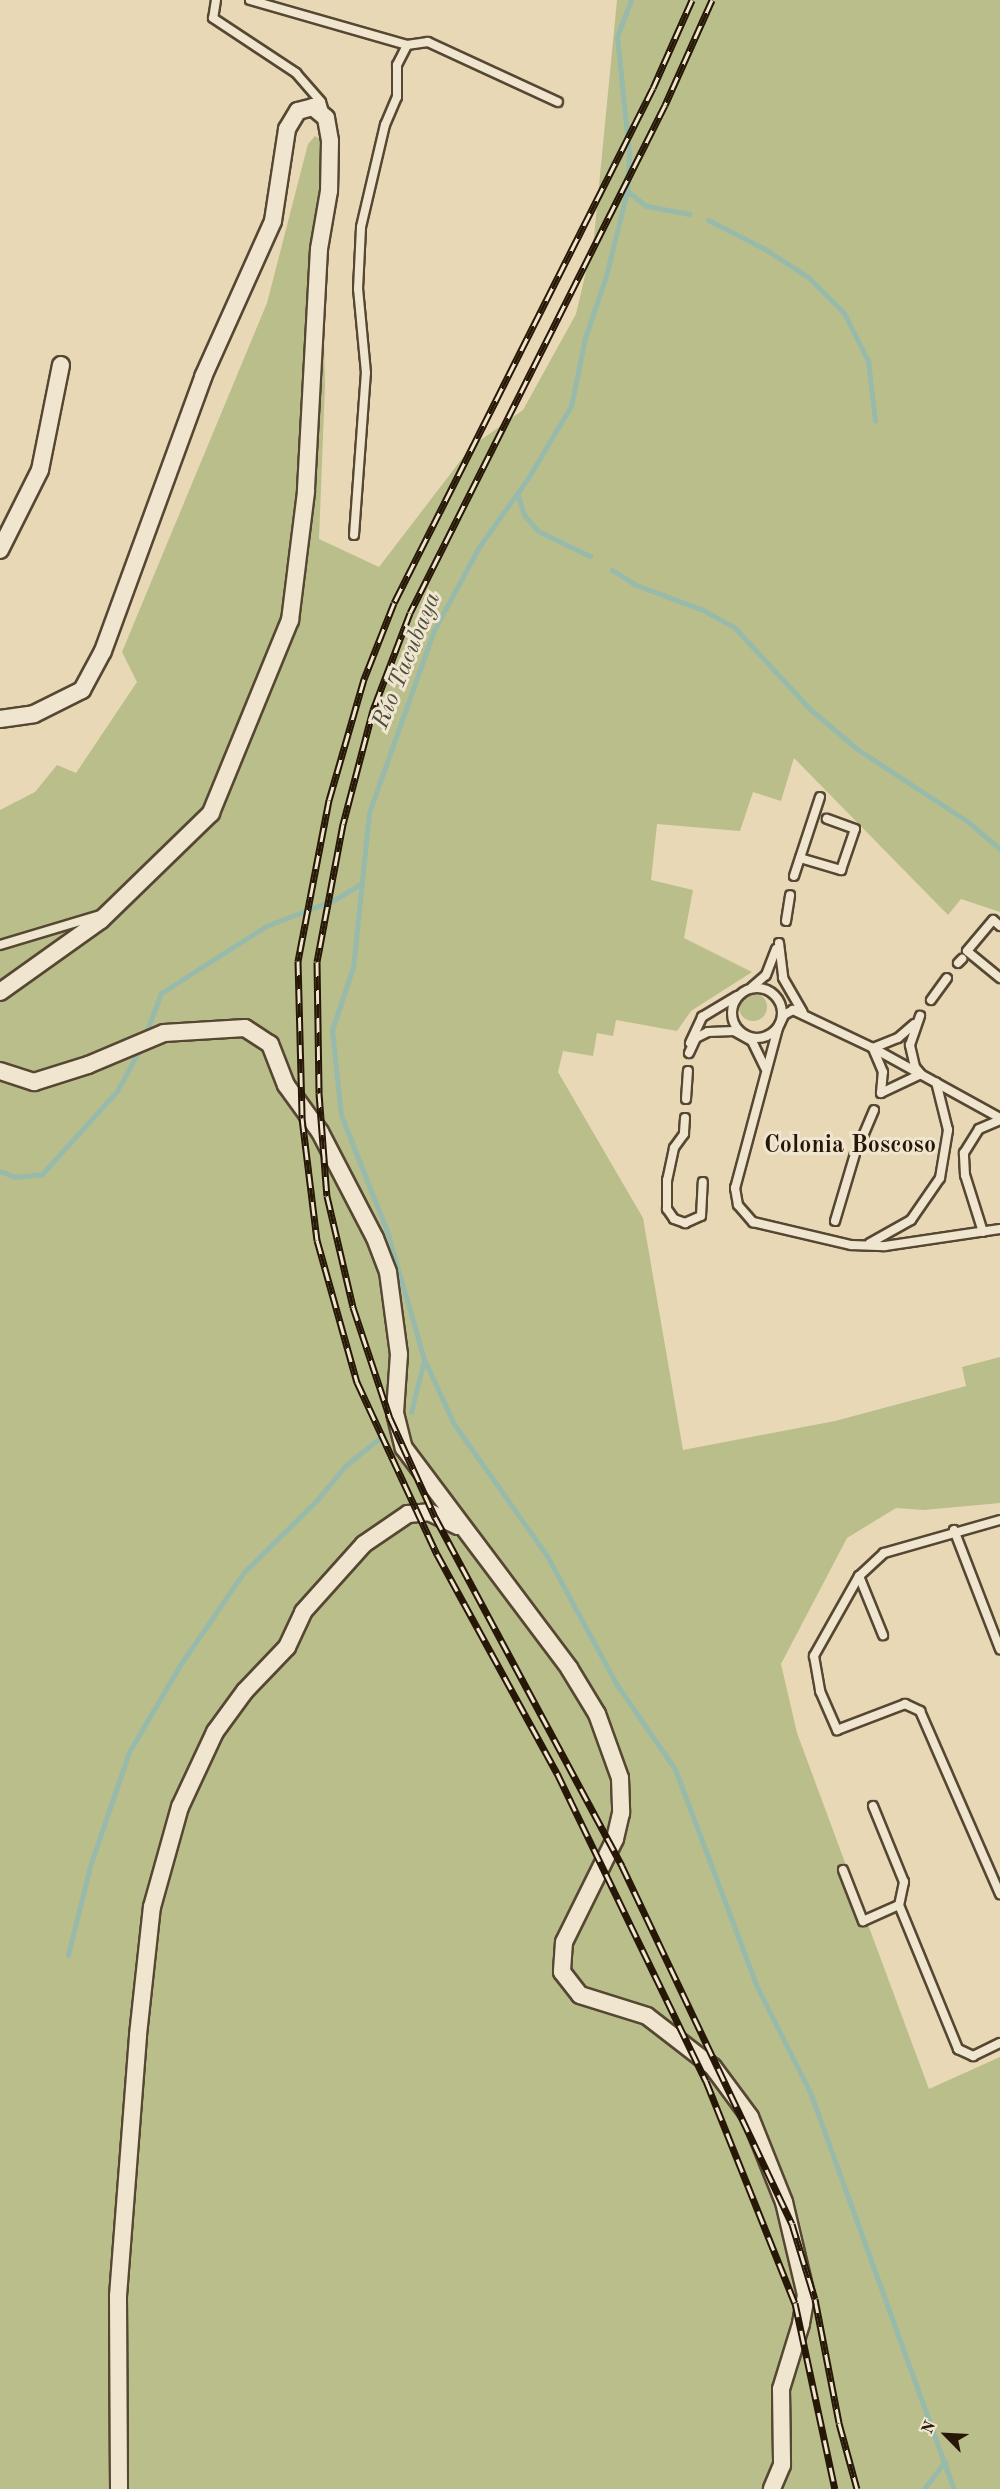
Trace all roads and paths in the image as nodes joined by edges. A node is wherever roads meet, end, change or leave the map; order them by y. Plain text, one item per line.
1 (216, 0) edge
2 (250, 0) edge
3 (407, 45) junction
4 (558, 102) dead end
5 (326, 118) junction
6 (61, 365) dead end
7 (354, 535) dead end
8 (0, 550) edge
9 (0, 719) edge
10 (820, 796) dead end
11 (827, 819) dead end
12 (800, 858) junction
13 (794, 876) dead end
14 (790, 895) dead end
15 (107, 914) junction
16 (786, 921) dead end
17 (1000, 926) edge
18 (0, 945) edge
19 (947, 978) dead end
20 (1000, 978) edge
21 (0, 992) edge
22 (745, 992) junction
23 (775, 997) junction
24 (932, 1000) dead end
25 (803, 1012) junction
26 (782, 1020) junction
27 (744, 1035) junction
28 (873, 1048) junction
29 (765, 1070) junction
30 (0, 1071) edge
31 (688, 1071) dead end
32 (921, 1074) junction
33 (936, 1082) junction
34 (686, 1099) dead end
35 (874, 1110) dead end
36 (685, 1119) dead end
37 (1000, 1119) edge
38 (863, 1136) dead end
39 (855, 1154) dead end
40 (703, 1182) dead end
41 (835, 1221) dead end
42 (1000, 1229) edge
43 (983, 1232) junction
44 (851, 1245) junction
45 (1000, 1520) edge
46 (464, 1529) junction
47 (954, 1530) junction
48 (859, 1576) junction
49 (883, 1635) dead end
50 (1000, 1649) edge
51 (873, 1806) dead end
52 (843, 1870) dead end
53 (1000, 1894) edge
54 (899, 1905) junction
55 (1000, 2043) edge
56 (119, 2489) edge
57 (772, 2489) edge

1 - 5 lane
2 - 3 lane
3 - 4 lane
3 - 7 lane
5 - 9 street
5 - 15 street
6 - 8 street
10 - 12 lane
11 - 12 lane
12 - 13 lane
14 - 16 lane
15 - 18 lane
15 - 21 street
17 - 20 lane
19 - 24 lane
22 - 23 lane
22 - 25 lane
22 - 27 lane
22 - 27 lane
23 - 25 lane
23 - 26 lane
25 - 26 lane
25 - 28 lane
26 - 27 lane
26 - 29 lane
27 - 29 lane
28 - 32 lane
28 - 32 lane
28 - 32 lane
29 - 44 lane
30 - 46 street
31 - 34 lane
32 - 33 lane
33 - 37 lane
33 - 44 lane
35 - 38 lane
36 - 40 lane
37 - 43 lane
39 - 41 lane
42 - 43 lane
43 - 44 lane
45 - 47 lane
46 - 56 street
46 - 57 street
47 - 48 lane
47 - 50 lane
48 - 49 lane
48 - 53 lane
51 - 54 lane
52 - 54 lane
54 - 55 lane

